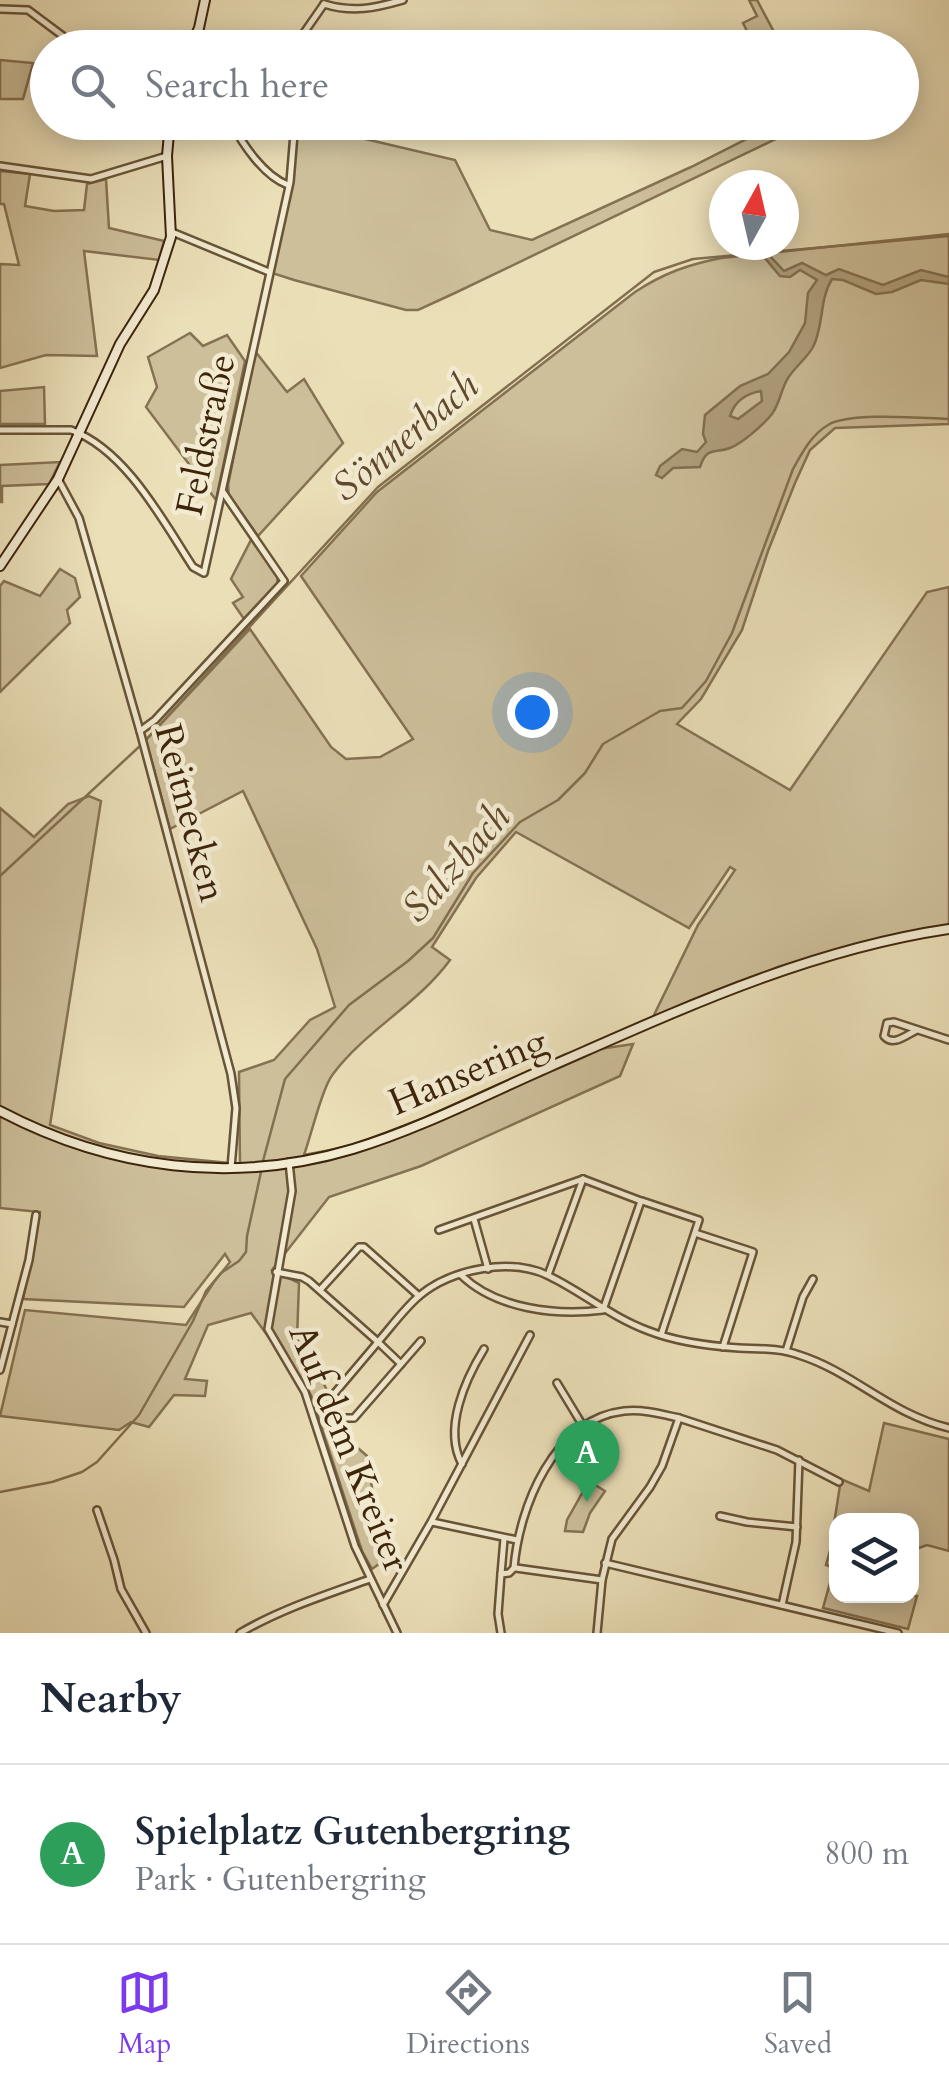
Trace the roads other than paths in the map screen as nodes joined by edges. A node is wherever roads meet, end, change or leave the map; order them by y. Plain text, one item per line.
1 (205, 0) edge
2 (403, 0) edge
3 (324, 2) edge
4 (0, 9) edge
5 (55, 30) edge
6 (198, 30) edge
7 (306, 30) edge
8 (168, 140) edge
9 (241, 140) edge
10 (293, 140) edge
11 (167, 156) junction
12 (0, 166) edge
13 (289, 186) junction
14 (172, 232) junction
15 (269, 272) junction
16 (0, 430) edge
17 (80, 434) junction
18 (58, 479) junction
19 (223, 492) junction
20 (0, 566) edge
21 (142, 738) junction
22 (949, 929) edge
23 (917, 1030) junction
24 (949, 1040) edge
25 (0, 1111) edge
26 (289, 1162) junction
27 (232, 1168) junction
28 (582, 1180) junction
29 (641, 1201) junction
30 (36, 1215) dead end
31 (474, 1218) junction
32 (439, 1230) dead end
33 (695, 1232) junction
34 (488, 1269) junction
35 (276, 1272) junction
36 (548, 1275) junction
37 (460, 1276) junction
38 (813, 1279) dead end
39 (320, 1290) junction
40 (419, 1296) junction
41 (603, 1310) junction
42 (0, 1322) edge
43 (12, 1324) junction
44 (530, 1335) dead end
45 (660, 1335) junction
46 (422, 1341) dead end
47 (378, 1342) junction
48 (723, 1346) junction
49 (484, 1349) dead end
50 (786, 1351) junction
51 (401, 1364) junction
52 (0, 1370) edge
53 (558, 1383) dead end
54 (334, 1394) dead end
55 (346, 1418) dead end
56 (679, 1418) junction
57 (584, 1426) junction
58 (949, 1428) edge
59 (799, 1460) junction
60 (462, 1464) junction
61 (839, 1482) dead end
62 (97, 1510) dead end
63 (720, 1516) dead end
64 (431, 1522) junction
65 (797, 1527) junction
66 (504, 1539) junction
67 (517, 1540) junction
68 (605, 1563) junction
69 (514, 1568) junction
70 (500, 1574) junction
71 (370, 1579) junction
72 (602, 1580) junction
73 (383, 1605) junction
74 (782, 1605) junction
75 (882, 1631) edge
76 (146, 1633) edge
77 (240, 1633) edge
78 (397, 1633) edge
79 (501, 1633) edge
80 (598, 1633) edge
81 (898, 1633) edge

1 - 6 street
2 - 3 street
3 - 7 street
4 - 5 street
8 - 11 street
9 - 13 street
10 - 13 street, Feldstraße
11 - 12 street
11 - 14 street
13 - 15 street, Feldstraße
14 - 15 street
14 - 17 street
15 - 19 street, Feldstraße
16 - 17 street
17 - 18 street
17 - 19 street, Feldstraße
18 - 20 street
18 - 21 street, Reitnecken
19 - 21 street
21 - 27 street, Reitnecken
22 - 26 street, Hansering
23 - 23 street
23 - 24 street
25 - 27 street, Hansering
26 - 27 street, Hansering
26 - 35 street, Auf dem Kreiter
28 - 29 street
28 - 31 street
28 - 36 street
29 - 33 street
29 - 41 street
30 - 43 street
31 - 32 street
31 - 34 street
33 - 45 street
33 - 48 street
34 - 36 street
34 - 37 street
35 - 39 street
35 - 71 street, Auf dem Kreiter
36 - 41 street
37 - 40 street
37 - 41 street
38 - 50 street
39 - 40 street
39 - 47 street
40 - 47 street
41 - 45 street
42 - 43 street
43 - 52 street
44 - 60 street
45 - 48 street
46 - 51 street
47 - 51 street
47 - 54 street
48 - 50 street
49 - 60 street
50 - 58 street
51 - 55 street
53 - 57 street
56 - 57 street
56 - 59 street
56 - 68 street
57 - 67 street
59 - 61 street
59 - 65 street
60 - 64 street
62 - 76 street
63 - 65 street
64 - 66 street
64 - 73 street
65 - 74 street
66 - 67 street
66 - 70 street
67 - 69 street
68 - 72 street
68 - 74 street
69 - 70 street
69 - 72 street
70 - 79 street
71 - 73 street, Auf dem Kreiter
71 - 77 street
72 - 80 street
73 - 78 street, Auf dem Kreiter
74 - 75 street
75 - 81 street

